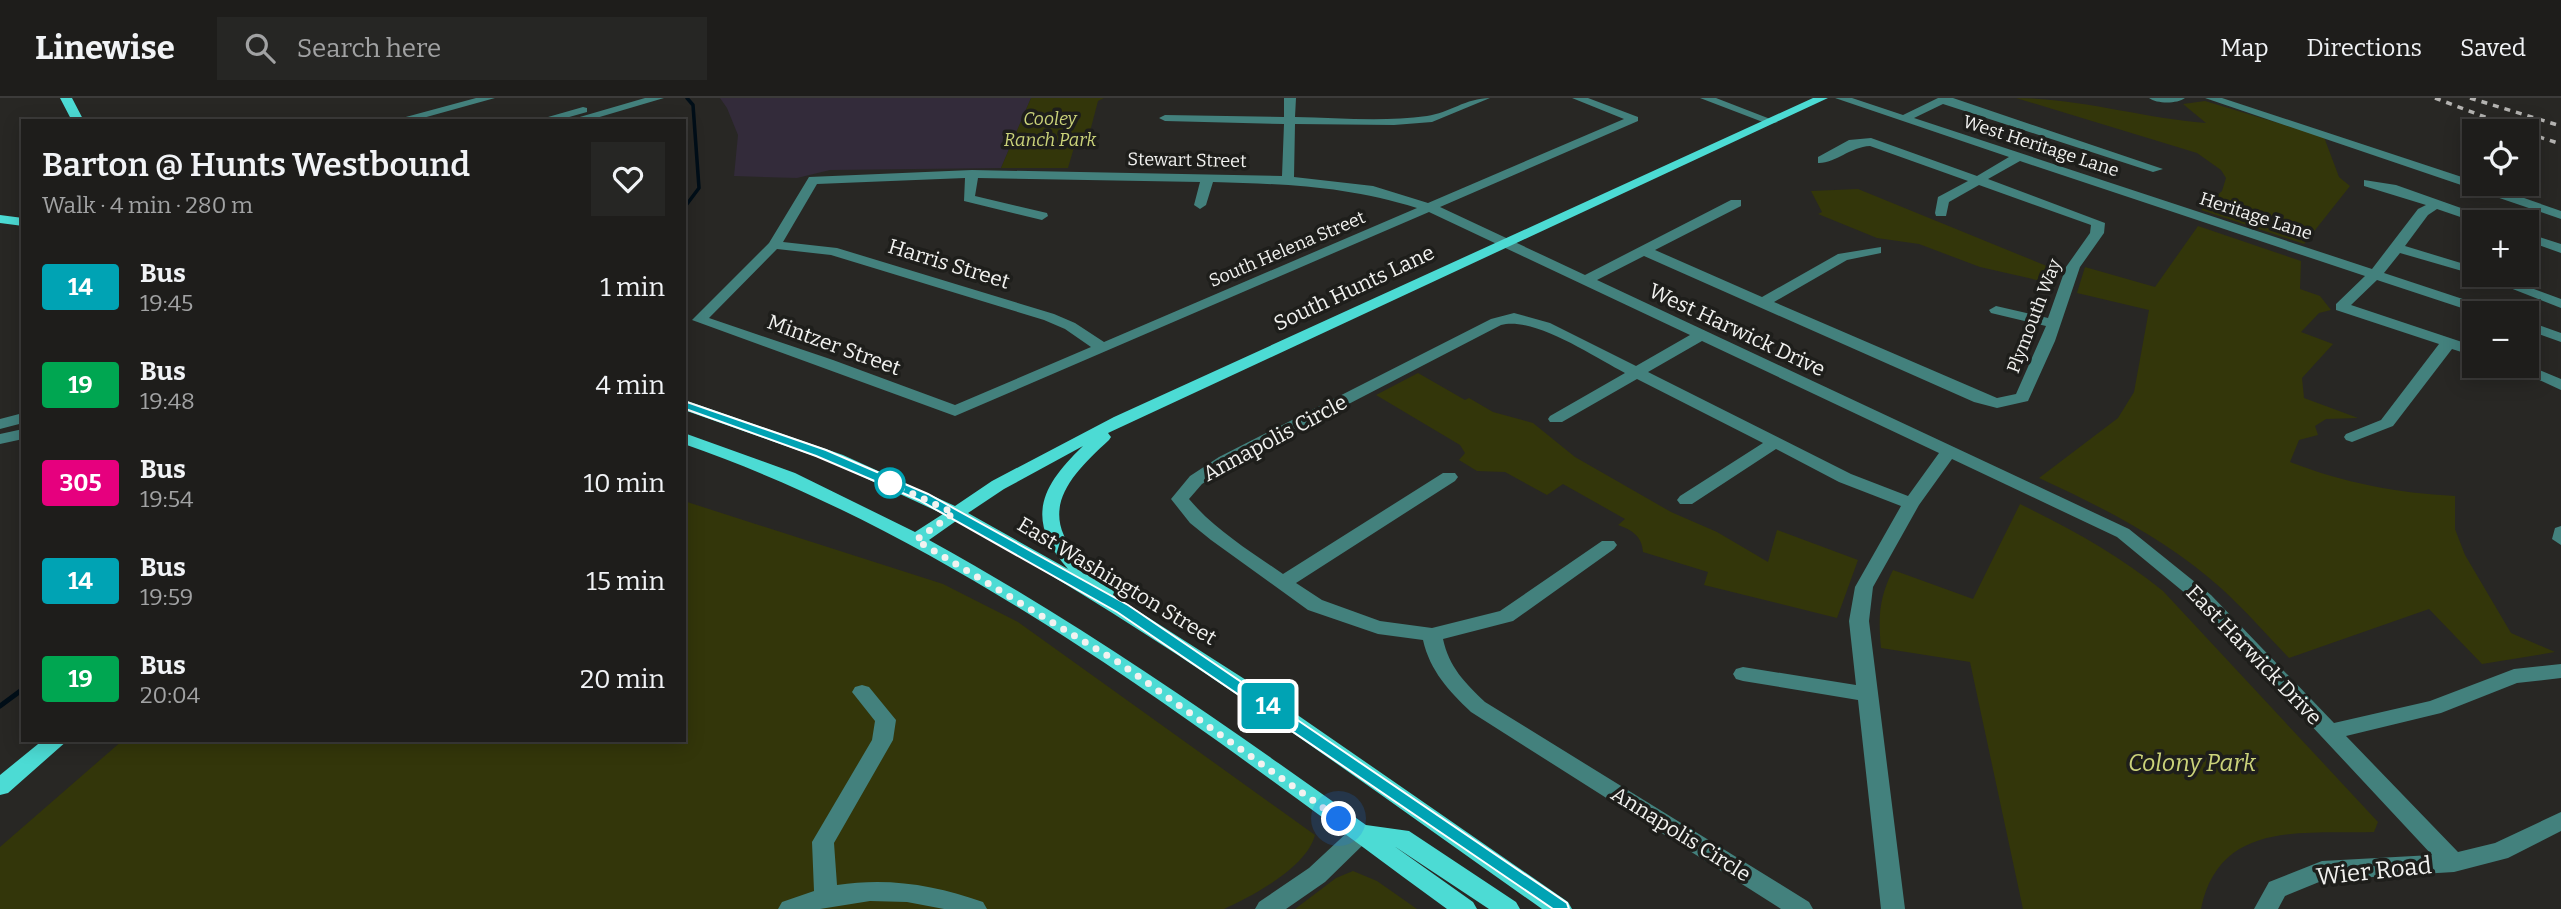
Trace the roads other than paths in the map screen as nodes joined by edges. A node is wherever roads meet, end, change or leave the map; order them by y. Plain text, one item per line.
1 (66, 98) edge
2 (489, 98) edge
3 (627, 98) edge
4 (658, 98) edge
5 (1290, 98) edge
6 (1484, 98) edge
7 (1578, 98) edge
8 (1706, 98) edge
9 (1822, 98) edge
10 (1841, 98) edge
11 (2155, 98) edge
12 (2179, 98) edge
13 (2211, 98) edge
14 (1944, 99) edge
15 (643, 100) edge
16 (1166, 118) dead end
17 (77, 119) edge
18 (405, 119) edge
19 (550, 119) edge
20 (579, 119) edge
21 (1904, 119) junction
22 (1290, 122) junction
23 (1772, 122) junction
24 (2018, 157) junction
25 (1822, 160) dead end
26 (972, 174) junction
27 (1208, 177) junction
28 (1977, 179) junction
29 (1288, 180) junction
30 (2368, 183) dead end
31 (2137, 185) junction
32 (1737, 203) dead end
33 (2437, 204) junction
34 (1200, 205) dead end
35 (1431, 208) junction
36 (1941, 213) dead end
37 (2462, 213) edge
38 (2561, 215) edge
39 (1042, 216) dead end
40 (2539, 241) edge
41 (1508, 243) junction
42 (774, 245) junction
43 (2396, 248) junction
44 (2561, 249) edge
45 (1645, 250) junction
46 (1876, 250) dead end
47 (2462, 267) edge
48 (2374, 274) junction
49 (1585, 281) junction
50 (2516, 287) edge
51 (1765, 302) junction
52 (2462, 303) edge
53 (2561, 304) edge
54 (1996, 310) dead end
55 (2054, 324) junction
56 (2539, 330) edge
57 (1700, 337) junction
58 (2561, 338) edge
59 (2449, 342) junction
60 (2462, 347) edge
61 (1103, 348) junction
62 (1637, 373) junction
63 (2539, 376) edge
64 (2561, 385) edge
65 (686, 406) edge
66 (955, 411) joint
67 (21, 419) edge
68 (1556, 419) dead end
69 (1120, 420) junction
70 (0, 424) edge
71 (21, 434) edge
72 (2351, 437) dead end
73 (0, 439) edge
74 (686, 439) edge
75 (1774, 443) junction
76 (1949, 451) junction
77 (1449, 477) dead end
78 (1686, 500) dead end
79 (1911, 504) junction
80 (954, 513) junction
81 (2561, 532) edge
82 (2561, 539) edge
83 (916, 540) junction
84 (1608, 545) dead end
85 (1282, 583) junction
86 (1123, 609) junction
87 (1432, 635) junction
88 (2561, 671) edge
89 (1743, 674) dead end
90 (862, 691) dead end
91 (1868, 694) junction
92 (2329, 732) junction
93 (56, 742) edge
94 (0, 787) edge
95 (2559, 824) edge
96 (1360, 834) junction
97 (2454, 863) junction
98 (826, 898) junction
99 (790, 909) edge
100 (975, 909) edge
101 (1268, 909) edge
102 (1465, 909) edge
103 (1508, 909) edge
104 (1560, 909) edge
105 (1801, 909) edge
106 (1893, 909) edge
107 (2266, 909) edge

1 - 17 main road
2 - 18 street
3 - 19 street
4 - 15 street
5 - 22 street
6 - 22 street
7 - 35 street, South Helena Street
8 - 23 street
9 - 23 main road, South Hunts Lane
10 - 21 street
11 - 12 street
13 - 38 street
14 - 21 street
14 - 31 street
15 - 20 street
16 - 22 street
21 - 24 street, West Heritage Lane
22 - 29 street
23 - 41 main road, South Hunts Lane
24 - 28 street
24 - 31 street, West Heritage Lane
25 - 28 street, Plymouth Way
26 - 27 street, Stewart Street
26 - 39 street
26 - 42 street, Stewart Street
27 - 29 street, Stewart Street
27 - 34 street
28 - 36 street
28 - 55 street, Plymouth Way
29 - 35 street, Stewart Street
30 - 33 street
31 - 48 street, Heritage Lane
32 - 45 street
33 - 37 street
33 - 43 street
35 - 41 street, Stewart Street
35 - 61 street, South Helena Street
40 - 44 street
41 - 49 street, West Harwick Drive
41 - 69 main road, South Hunts Lane
42 - 61 street, Harris Street
42 - 66 street, Mintzer Street
43 - 47 street
43 - 48 street
45 - 49 street
45 - 51 street, Plymouth Way
46 - 51 street
48 - 52 street, Heritage Lane
48 - 59 street
49 - 57 street, West Harwick Drive
50 - 53 street
51 - 55 street, Plymouth Way
54 - 55 street
56 - 58 street
57 - 62 street
57 - 76 street, West Harwick Drive
59 - 60 street
59 - 72 street
61 - 66 street, South Helena Street
62 - 68 street
62 - 75 street, Annapolis Circle
62 - 85 street, Annapolis Circle
63 - 64 street
65 - 80 main road, East Washington Street
67 - 70 street
69 - 80 main road, South Hunts Lane
69 - 86 main road
71 - 73 street
74 - 83 main road
75 - 78 street
75 - 79 street, Annapolis Circle
76 - 79 street
76 - 92 street, East Harwick Drive
77 - 85 street
79 - 91 street
80 - 83 main road, South Hunts Lane
80 - 86 main road, East Washington Street
81 - 82 street
83 - 96 main road
84 - 87 street
85 - 87 street, Annapolis Circle
86 - 104 main road, East Washington Street
87 - 105 street, Annapolis Circle
88 - 92 street
89 - 91 street
90 - 98 street
91 - 106 street
92 - 97 street, East Harwick Drive
93 - 94 main road
95 - 97 street, Wier Road
96 - 101 street
96 - 102 main road
96 - 103 main road
97 - 107 street, Wier Road
98 - 99 street
98 - 100 street

